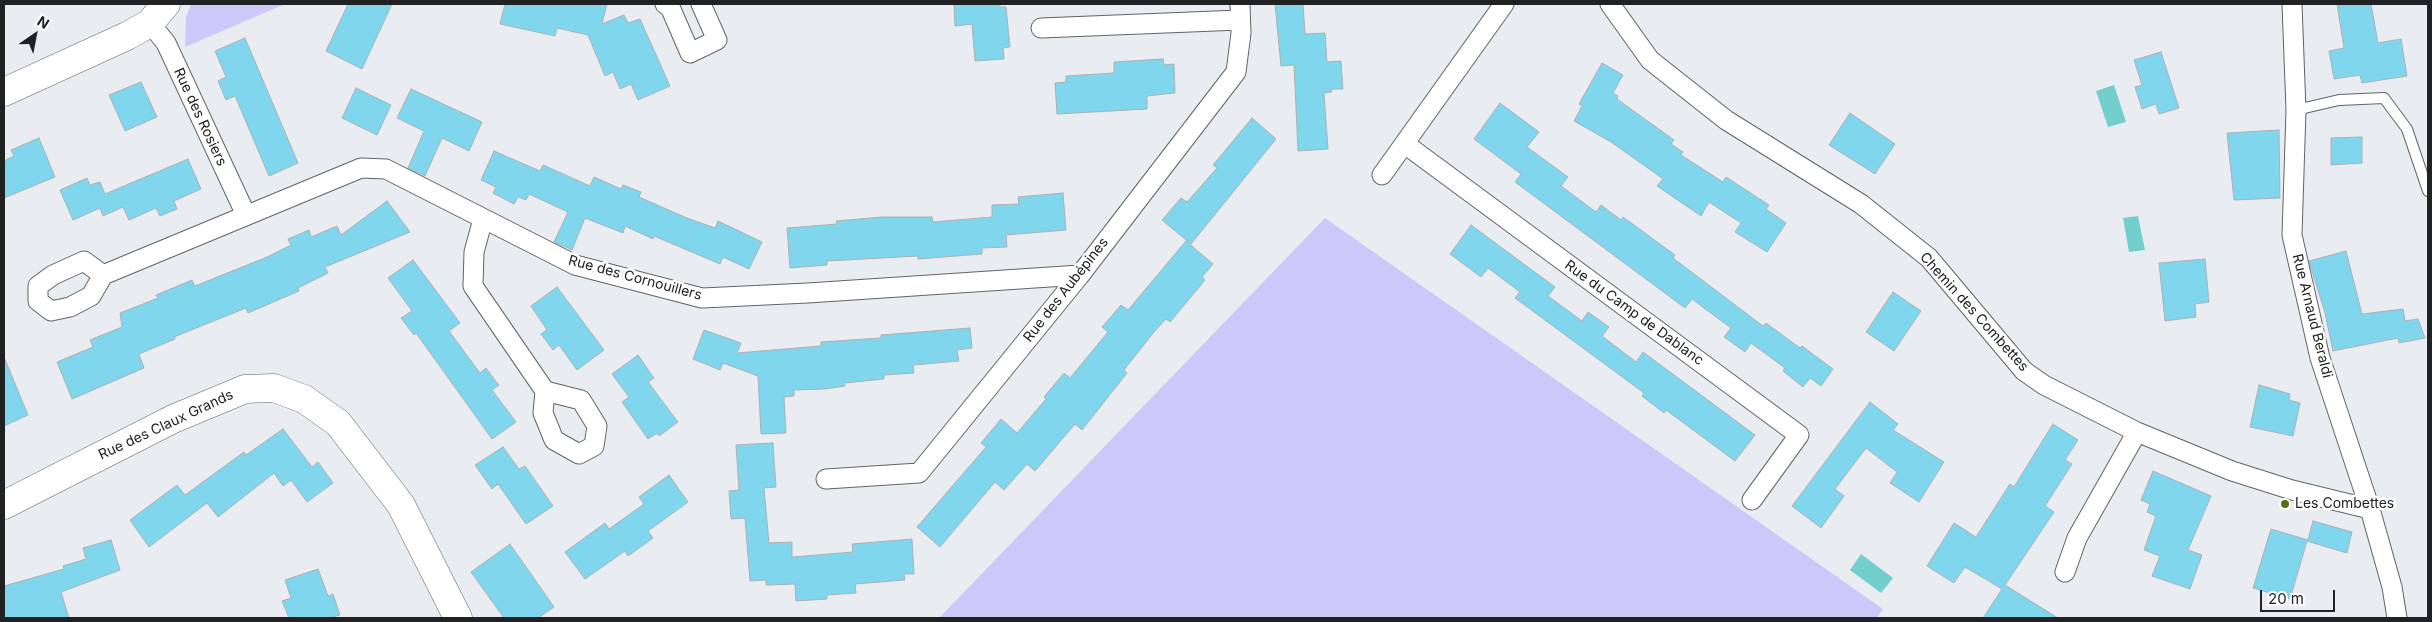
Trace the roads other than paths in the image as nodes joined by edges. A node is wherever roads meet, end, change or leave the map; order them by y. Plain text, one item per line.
1 (701, 4) edge
2 (1504, 4) edge
3 (1610, 4) edge
4 (2292, 4) edge
5 (670, 5) edge
6 (1240, 12) edge
7 (158, 13) edge
8 (1041, 28) dead end
9 (4, 92) edge
10 (2296, 110) junction
11 (1405, 144) junction
12 (1382, 175) dead end
13 (2428, 191) edge
14 (246, 215) junction
15 (483, 219) junction
16 (103, 275) dead end
17 (1080, 275) junction
18 (545, 391) dead end
19 (2137, 432) junction
20 (826, 479) dead end
21 (1752, 500) dead end
22 (4, 505) edge
23 (2370, 509) junction
24 (2065, 572) dead end
25 (458, 618) edge
26 (2397, 618) edge

1 - 5 street
2 - 11 street
3 - 19 street, Chemin des Combettes
4 - 10 street, Rue Arnaud Beraldi
6 - 8 street, Rue des Aubépines
6 - 17 street, Rue des Aubépines
7 - 9 street
7 - 14 street, Rue des Rosiers
10 - 13 lane
10 - 23 street, Rue Arnaud Beraldi
11 - 12 street
11 - 21 street, Rue du Camp de Dablanc
14 - 15 street, Rue des Cornouillers
14 - 16 street
15 - 17 street, Rue des Cornouillers
15 - 18 street
17 - 20 street, Rue des Aubépines
19 - 23 street, Chemin des Combettes
19 - 24 street
22 - 25 street, Rue des Claux Grands
23 - 26 street, Rue Arnaud Beraldi

